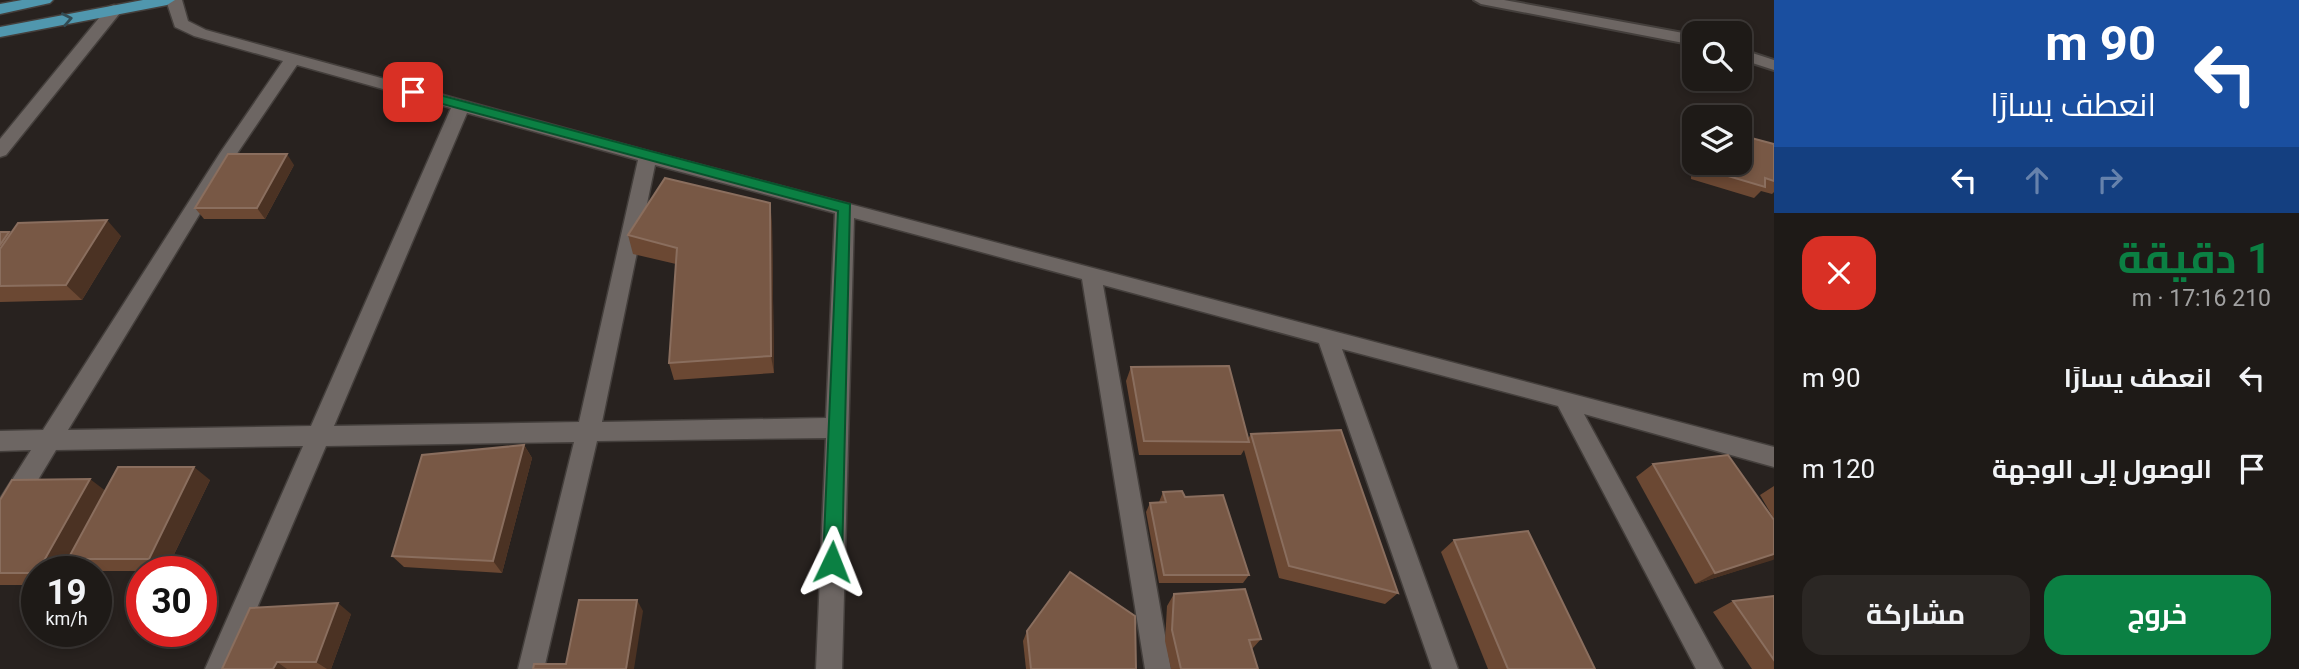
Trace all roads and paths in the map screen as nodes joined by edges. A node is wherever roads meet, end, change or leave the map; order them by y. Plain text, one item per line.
1 (45, 0) edge
2 (167, 0) edge
3 (174, 0) edge
4 (1481, 0) edge
5 (0, 9) edge
6 (114, 10) junction
7 (0, 32) edge
8 (1682, 38) edge
9 (295, 58) junction
10 (1752, 58) edge
11 (1774, 65) edge
12 (461, 106) junction
13 (0, 151) edge
14 (648, 156) junction
15 (845, 207) junction
16 (1091, 275) junction
17 (1328, 338) junction
18 (1565, 399) junction
19 (836, 428) junction
20 (588, 433) junction
21 (317, 438) junction
22 (49, 440) junction
23 (0, 441) edge
24 (1774, 457) edge
25 (0, 520) edge
26 (218, 669) edge
27 (531, 669) edge
28 (829, 669) edge
29 (1158, 669) edge
30 (1445, 669) edge
31 (1710, 669) edge

1 - 5 highway
2 - 6 highway
3 - 9 street
4 - 8 lane
7 -> 6 highway
6 - 13 street
9 - 12 street
9 - 22 street
10 - 11 lane
12 - 14 street
12 - 21 street
14 - 15 street
14 - 20 street
15 - 16 street
15 - 19 street
16 - 17 street
16 - 29 street
17 - 18 street
17 - 30 street
18 - 24 street
18 - 31 street
19 - 20 street
19 - 28 street
20 - 21 street
20 - 27 street
21 - 22 street
21 - 26 street
22 - 23 street
22 - 25 street

